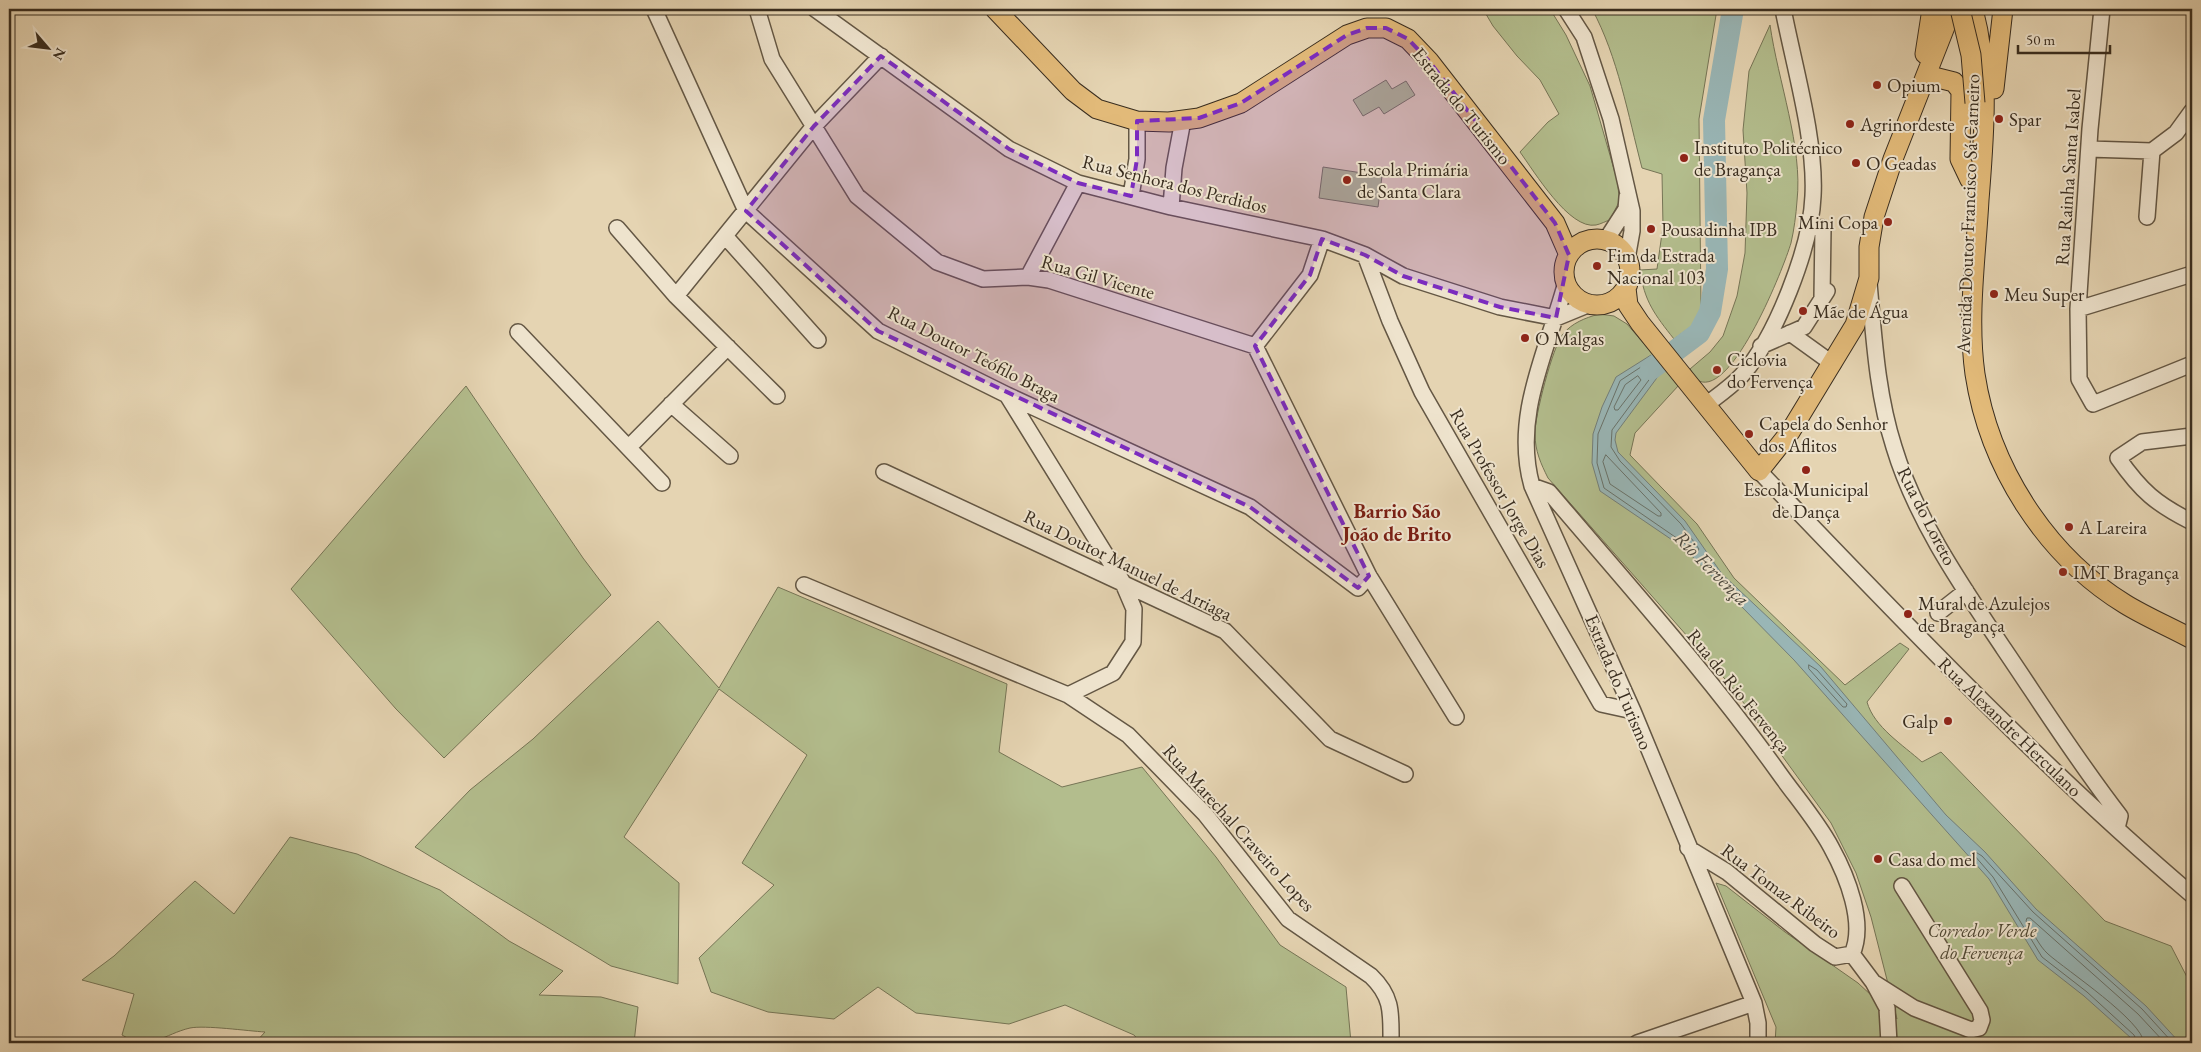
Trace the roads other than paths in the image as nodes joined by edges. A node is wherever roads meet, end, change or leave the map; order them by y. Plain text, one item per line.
1 (654, 9) edge
2 (757, 9) edge
3 (815, 9) edge
4 (995, 9) edge
5 (1566, 9) edge
6 (1782, 9) edge
7 (1932, 9) edge
8 (1952, 9) edge
9 (1960, 9) edge
10 (1973, 9) edge
11 (2003, 9) edge
12 (2102, 9) edge
13 (881, 56) junction
14 (1926, 75) junction
15 (1980, 103) junction
16 (2192, 110) edge
17 (1183, 120) junction
18 (1137, 121) junction
19 (814, 126) junction
20 (2089, 149) junction
21 (2152, 151) junction
22 (1982, 162) junction
23 (1970, 180) junction
24 (1078, 183) junction
25 (1628, 194) junction
26 (1131, 196) junction
27 (1171, 207) junction
28 (746, 211) junction
29 (2147, 217) dead end
30 (1555, 223) junction
31 (1810, 226) junction
32 (617, 228) dead end
33 (725, 236) junction
34 (1322, 239) junction
35 (1597, 240) junction
36 (1569, 254) junction
37 (1365, 255) junction
38 (1627, 259) junction
39 (2192, 274) edge
40 (1028, 277) junction
41 (1869, 278) junction
42 (1566, 282) junction
43 (1626, 288) junction
44 (676, 296) junction
45 (1595, 304) junction
46 (2078, 309) junction
47 (1556, 318) junction
48 (1640, 323) junction
49 (518, 332) dead end
50 (1790, 333) junction
51 (818, 340) dead end
52 (1255, 346) junction
53 (1761, 346) junction
54 (728, 347) junction
55 (1833, 364) junction
56 (2192, 364) edge
57 (1007, 395) junction
58 (777, 396) dead end
59 (671, 404) junction
60 (1707, 404) junction
61 (2192, 436) edge
62 (629, 447) junction
63 (730, 456) dead end
64 (1759, 471) junction
65 (884, 472) dead end
66 (662, 483) dead end
67 (1532, 486) junction
68 (2192, 522) edge
69 (1369, 576) junction
70 (1122, 581) junction
71 (804, 585) dead end
72 (1966, 591) junction
73 (1938, 613) dead end
74 (2192, 639) edge
75 (2192, 651) edge
76 (1068, 695) junction
77 (1633, 711) junction
78 (1456, 717) dead end
79 (1405, 774) dead end
80 (2117, 828) junction
81 (1688, 848) junction
82 (1902, 886) dead end
83 (2192, 895) edge
84 (1852, 954) junction
85 (1873, 982) junction
86 (1754, 1003) junction
87 (1391, 1043) edge
88 (1637, 1043) edge
89 (1758, 1043) edge
90 (1889, 1043) edge

1 - 28 street, Rua Doutor Teófilo Braga
2 - 19 street, Rua Gil Vicente
3 - 13 street, Rua Senhora dos Perdidos
4 - 18 main road, Estrada do Turismo
5 - 25 street
6 - 31 street
7 - 14 main road
8 - 14 main road
9 - 14 main road
9 - 15 main road, Avenida Doutor Francisco Sá Carneiro, bridge
10 - 15 main road, Avenida Doutor Francisco Sá Carneiro
11 - 22 main road
12 - 20 street, Rua Rainha Santa Isabel
13 - 19 street
13 - 24 street, Rua Senhora dos Perdidos
14 - 23 main road
14 - 41 main road, Rua do Loreto
15 - 22 main road, Avenida Doutor Francisco Sá Carneiro
15 - 23 main road, Avenida Doutor Francisco Sá Carneiro
16 - 21 street
17 - 18 main road, Estrada do Turismo
17 - 27 street
17 - 30 main road, Estrada do Turismo
18 - 26 street
19 - 28 street
19 - 40 street, Rua Gil Vicente
20 - 21 street
20 - 46 street, Rua Rainha Santa Isabel
21 - 29 street
22 - 74 main road, Avenida Doutor Francisco Sá Carneiro
23 - 75 main road, Avenida Doutor Francisco Sá Carneiro
24 - 26 street, Rua Senhora dos Perdidos
24 - 40 street
25 - 35 street
25 - 38 street
26 - 27 street, Rua Senhora dos Perdidos
27 - 34 street, Rua Senhora dos Perdidos
28 - 33 street
28 - 57 street, Rua Doutor Teófilo Braga
30 - 35 main road, Estrada do Turismo
30 - 36 main road, Estrada do Turismo
31 - 50 street
31 - 53 street
32 - 44 street
33 - 44 street
33 - 51 street
34 - 37 street, Rua Senhora dos Perdidos
34 - 52 street
35 - 36 main road
35 - 38 main road
36 - 42 main road
37 - 47 street, Rua Senhora dos Perdidos
37 - 77 street, Rua Professor Jorge Dias
38 - 43 main road
39 - 46 street
40 - 52 street, Rua Gil Vicente
41 - 55 main road
41 - 72 street, Rua do Loreto
42 - 45 main road
42 - 47 street, Estrada do Turismo
43 - 45 main road
43 - 48 main road, Rua Alexandre Herculano
44 - 54 street
45 - 47 street
45 - 48 main road, Rua Alexandre Herculano
46 - 56 street, Rua Rainha Santa Isabel
47 - 67 street, Estrada do Turismo
48 - 60 main road, Rua Alexandre Herculano
49 - 62 street
50 - 53 street
50 - 55 street
52 - 69 street
53 - 60 street
54 - 58 street
54 - 59 street
55 - 64 main road
57 - 69 street, Rua Doutor Teófilo Braga
57 - 70 street
59 - 62 street
59 - 63 street
60 - 64 main road, Rua Alexandre Herculano
61 - 68 street
62 - 66 street
64 - 80 street, Rua Alexandre Herculano
65 - 70 street, Rua Doutor Manuel de Arriaga
67 - 77 street, Estrada do Turismo
67 - 84 street, Rua do Rio Fervença
69 - 78 street
70 - 76 street
70 - 79 street, Rua Doutor Manuel de Arriaga
71 - 76 street, Rua Marechal Craveiro Lopes
72 - 73 street
72 - 80 street, Rua do Loreto
76 - 87 street, Rua Marechal Craveiro Lopes
77 - 81 street, Estrada do Turismo
80 - 83 street, Rua Alexandre Herculano
81 - 84 street, Rua Tomaz Ribeiro
81 - 86 street, Estrada do Turismo
82 - 85 street
84 - 85 street
85 - 90 street
86 - 88 street
86 - 89 street, Estrada do Turismo

